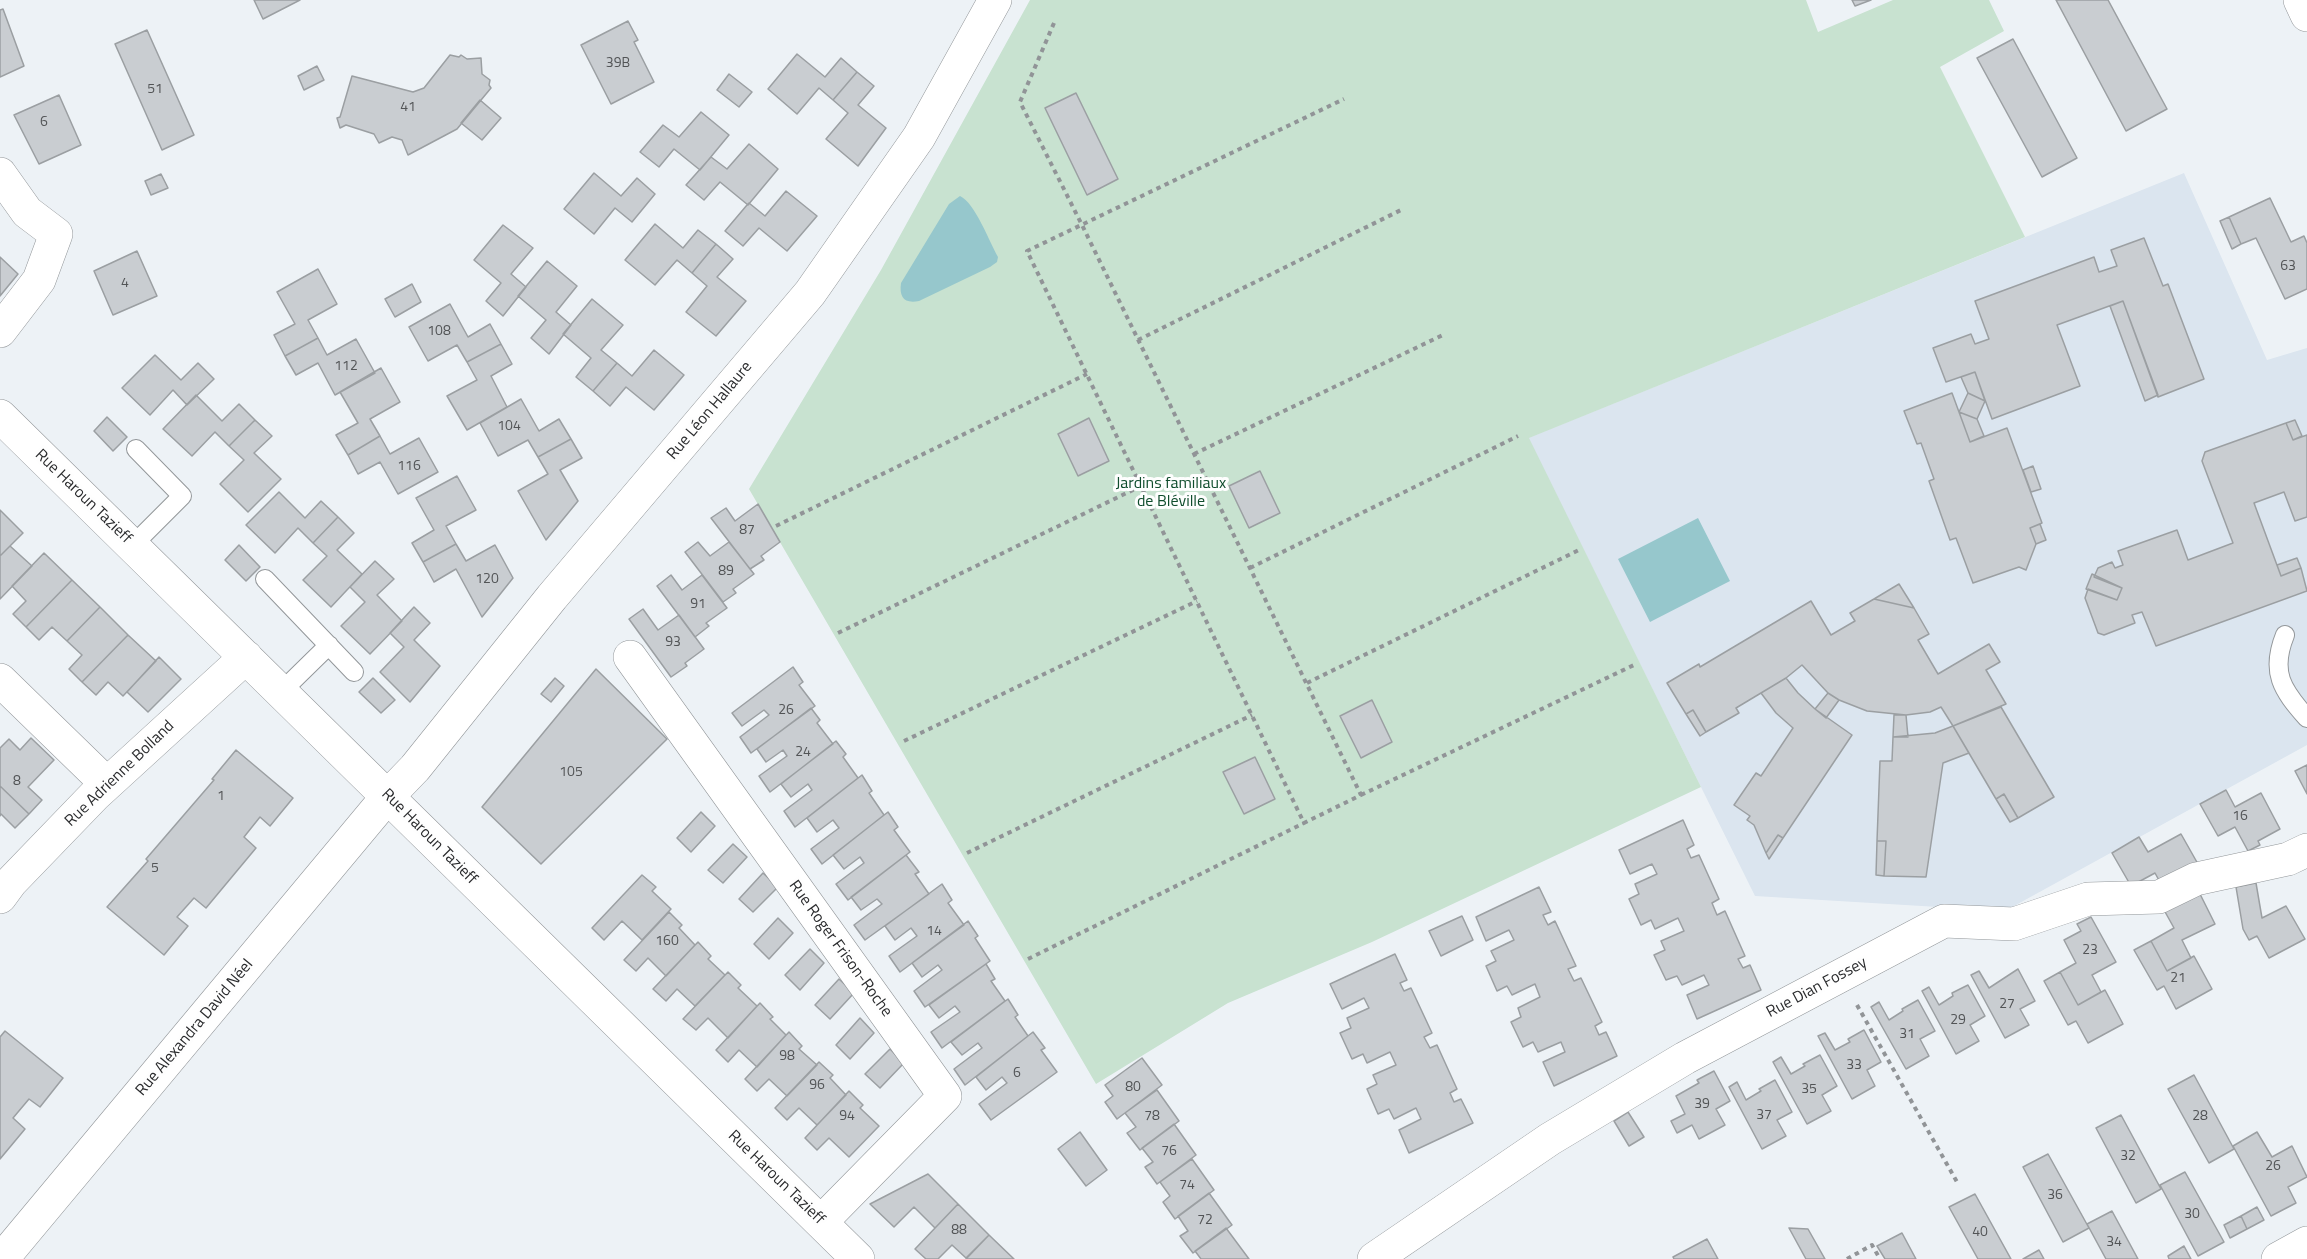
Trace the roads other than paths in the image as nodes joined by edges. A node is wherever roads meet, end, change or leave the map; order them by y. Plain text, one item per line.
1 (995, 0) edge
2 (2300, 0) edge
3 (2307, 15) edge
4 (0, 174) edge
5 (0, 331) edge
6 (0, 416) edge
7 (136, 449) dead end
8 (132, 546) junction
9 (265, 579) dead end
10 (2285, 635) dead end
11 (329, 645) junction
12 (246, 657) junction
13 (630, 657) dead end
14 (354, 672) dead end
15 (0, 680) edge
16 (281, 692) junction
17 (2307, 718) edge
18 (107, 784) junction
19 (387, 796) junction
20 (2307, 850) edge
21 (0, 897) edge
22 (821, 1222) junction
23 (2307, 1243) edge
24 (3, 1259) edge
25 (858, 1259) edge
26 (1374, 1259) edge
27 (2278, 1259) edge

1 - 19 street, Rue Léon Hallaure
2 - 3 street
4 - 5 street
6 - 8 street, Rue Haroun Tazieff
7 - 8 lane
8 - 12 street, Rue Haroun Tazieff
9 - 11 lane
10 - 17 lane
11 - 14 lane
11 - 16 lane
12 - 16 street, Rue Haroun Tazieff
12 - 18 street, Rue Adrienne Bolland
13 - 22 street, Rue Roger Frison-Roche
15 - 18 street
16 - 19 street, Rue Haroun Tazieff
18 - 21 street, Rue Adrienne Bolland
19 - 22 street, Rue Haroun Tazieff
19 - 24 street, Rue Alexandra David Néel
20 - 26 street, Rue Dian Fossey
22 - 25 street, Rue Haroun Tazieff
23 - 27 street

